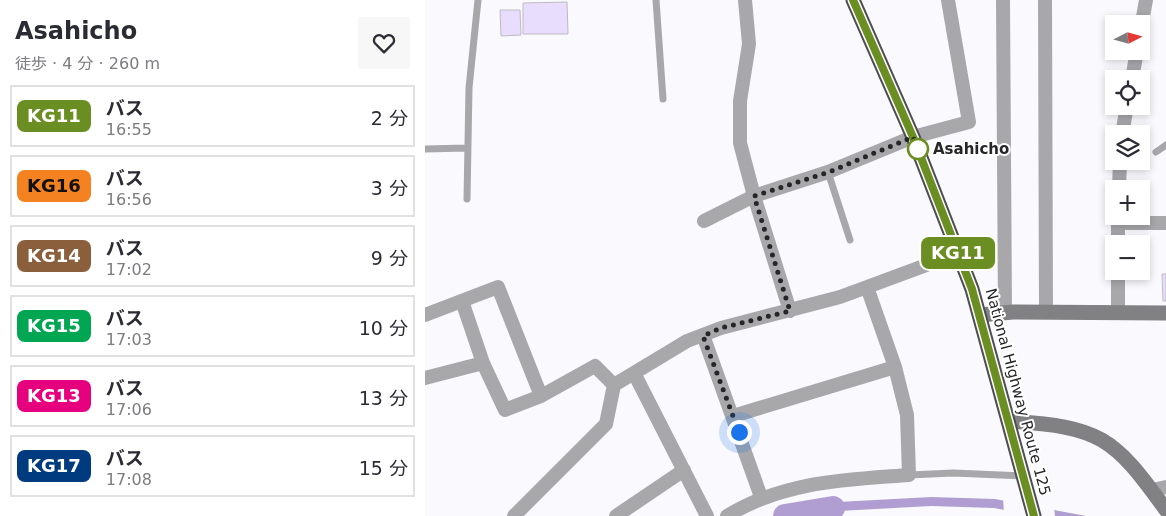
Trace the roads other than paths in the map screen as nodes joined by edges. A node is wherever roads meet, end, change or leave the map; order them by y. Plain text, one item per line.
1 (478, 0) edge
2 (656, 0) edge
3 (745, 0) edge
4 (853, 0) edge
5 (948, 0) edge
6 (1003, 0) edge
7 (1045, 0) edge
8 (1146, 0) edge
9 (1143, 15) edge
10 (663, 99) dead end
11 (913, 137) junction
12 (1166, 145) edge
13 (466, 148) junction
14 (425, 149) edge
15 (1156, 152) dead end
16 (829, 172) junction
17 (754, 196) junction
18 (467, 199) dead end
19 (704, 221) dead end
20 (1150, 222) edge
21 (1166, 223) edge
22 (850, 240) dead end
23 (959, 253) junction
24 (1118, 280) edge
25 (867, 287) junction
26 (462, 301) junction
27 (790, 311) junction
28 (1005, 312) junction
29 (1046, 312) junction
30 (1117, 312) junction
31 (1166, 313) edge
32 (425, 315) edge
33 (980, 315) junction
34 (703, 336) junction
35 (483, 363) junction
36 (895, 367) junction
37 (634, 373) junction
38 (425, 378) edge
39 (614, 385) junction
40 (541, 396) junction
41 (733, 416) junction
42 (1009, 421) junction
43 (684, 470) junction
44 (909, 475) junction
45 (1023, 476) junction
46 (1160, 496) edge
47 (761, 497) junction
48 (517, 515) edge
49 (617, 516) edge
50 (707, 516) edge
51 (727, 516) edge
52 (1034, 516) edge

1 - 13 lane
2 - 10 lane
3 - 17 street
4 - 11 highway, National Highway Route 125
5 - 11 street
6 - 28 street
7 - 29 street
8 - 9 street
11 - 16 street
11 - 23 highway, National Highway Route 125
12 - 15 lane
13 - 14 lane
13 - 18 lane
16 - 17 street
16 - 22 lane
17 - 19 street
17 - 27 street
20 - 21 street
23 - 25 street
23 - 33 highway, National Highway Route 125
24 - 30 street
25 - 27 street
25 - 36 street
26 - 32 street
26 - 35 street
26 - 40 street
27 - 34 street
28 - 29 street
28 - 33 street
29 - 30 street
30 - 31 street
33 - 42 highway, National Highway Route 125
34 - 37 street
34 - 41 street
35 - 38 street
35 - 40 street
36 - 41 street
36 - 44 street
37 - 39 street
37 - 43 street
39 - 40 street
39 - 48 street
41 - 47 street
42 - 45 highway, National Highway Route 125
42 - 46 street
43 - 49 street
43 - 50 street
44 - 45 lane
44 - 47 street
45 - 52 highway, National Highway Route 125
47 - 51 street

